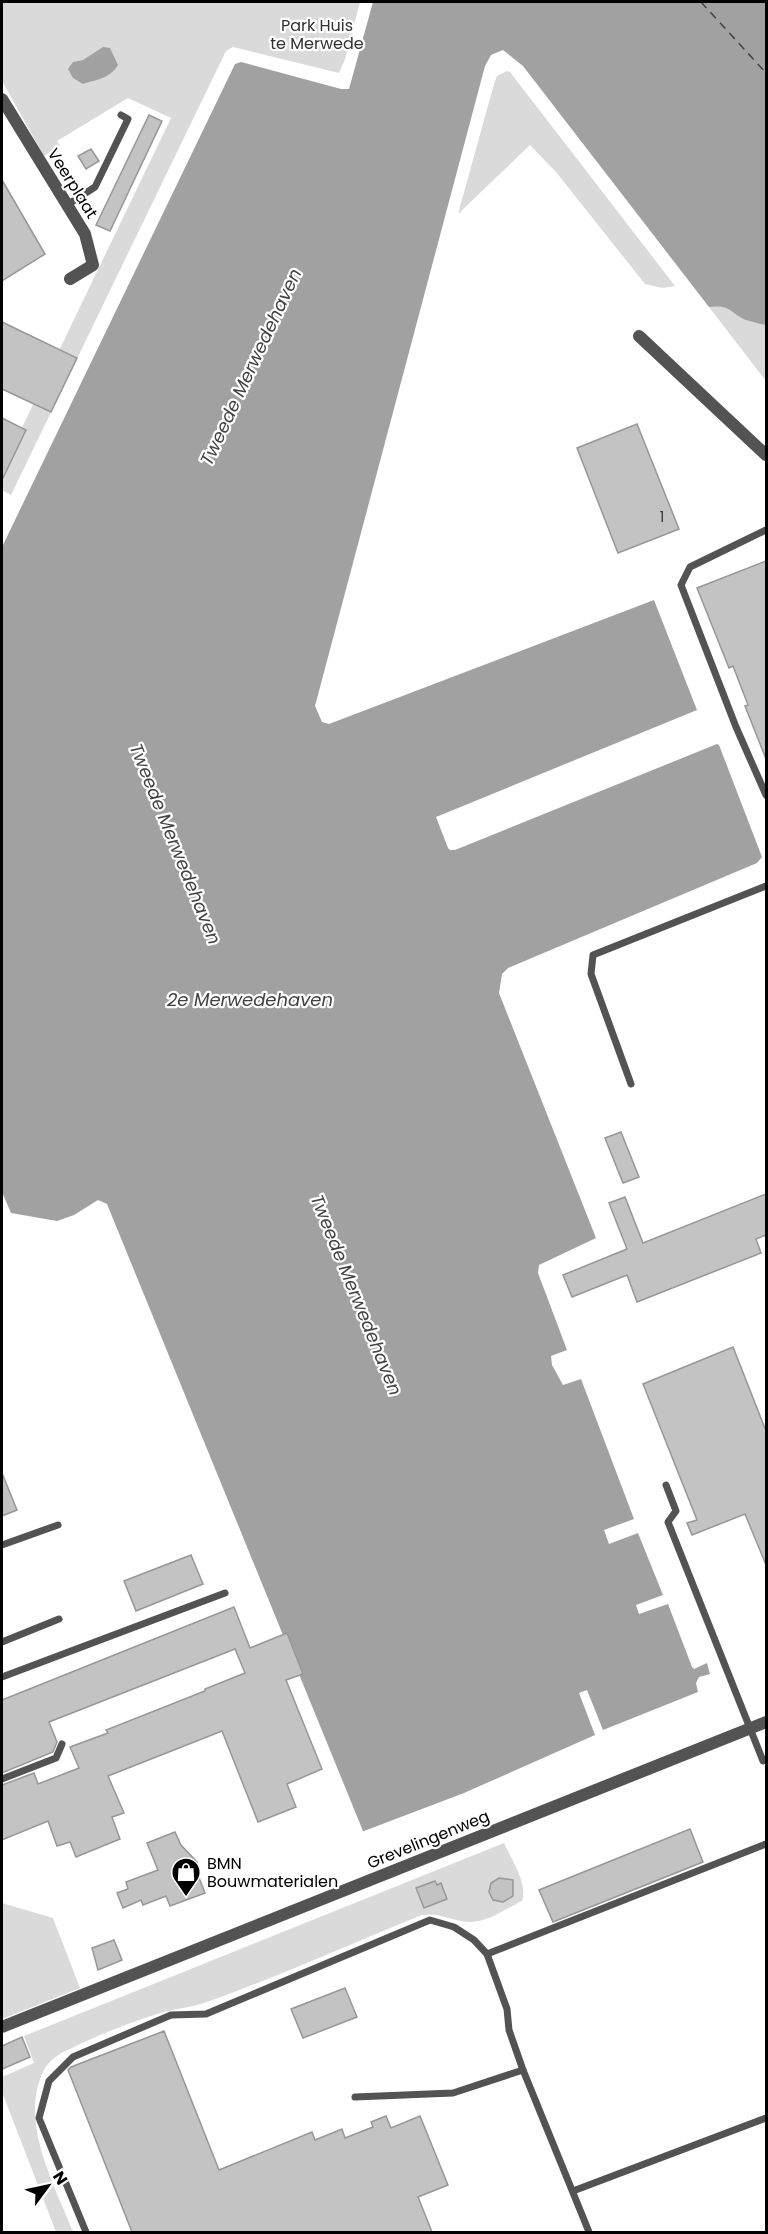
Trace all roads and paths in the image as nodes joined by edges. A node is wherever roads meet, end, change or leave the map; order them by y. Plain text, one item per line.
1 (2, 99) edge
2 (121, 115) dead end
3 (67, 205) junction
4 (70, 279) dead end
5 (639, 336) dead end
6 (766, 455) edge
7 (766, 530) edge
8 (766, 795) edge
9 (766, 886) edge
10 (631, 1084) dead end
11 (666, 1485) dead end
12 (58, 1525) dead end
13 (2, 1545) edge
14 (225, 1593) dead end
15 (59, 1619) dead end
16 (2, 1642) edge
17 (2, 1677) edge
18 (766, 1722) edge
19 (749, 1729) junction
20 (62, 1744) dead end
21 (763, 1761) dead end
22 (2, 1779) edge
23 (766, 1844) edge
24 (487, 1954) junction
25 (2, 2027) edge
26 (523, 2070) junction
27 (355, 2097) dead end
28 (766, 2118) edge
29 (573, 2191) junction
30 (86, 2232) edge
31 (589, 2232) edge

1 - 3 street, Veerplaat
2 - 3 lane
3 - 4 street, Veerplaat
5 - 6 street
7 - 8 lane
9 - 10 lane
11 - 19 lane
12 - 13 lane
14 - 17 lane
15 - 16 lane
18 - 19 street, Grevelingenweg
19 - 21 lane
19 - 25 street, Grevelingenweg
20 - 22 lane
23 - 24 lane
24 - 26 lane
24 - 30 lane
26 - 27 lane
26 - 29 lane
28 - 29 lane
29 - 31 lane

